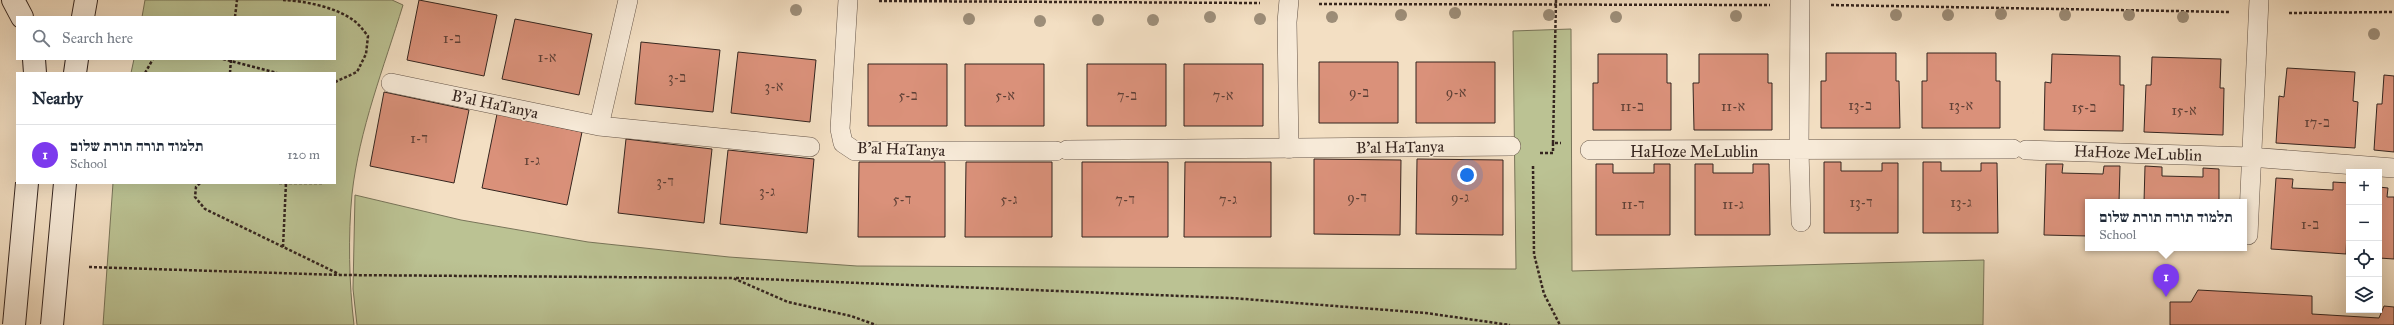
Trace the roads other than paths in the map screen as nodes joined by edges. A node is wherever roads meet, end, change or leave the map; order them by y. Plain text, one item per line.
1 (12, 0) edge
2 (86, 0) edge
3 (628, 0) edge
4 (848, 0) edge
5 (1289, 2) edge
6 (1800, 2) edge
7 (2259, 6) edge
8 (21, 16) edge
9 (83, 16) edge
10 (34, 60) edge
11 (77, 60) edge
12 (35, 72) edge
13 (75, 72) edge
14 (391, 83) dead end
15 (599, 126) junction
16 (1511, 146) road end
17 (810, 147) dead end
18 (1289, 148) junction
19 (1590, 150) road end
20 (1799, 150) junction
21 (2250, 157) junction
22 (2394, 168) edge
23 (27, 184) edge
24 (65, 184) edge
25 (1801, 222) dead end
26 (2248, 235) dead end
27 (14, 325) edge
28 (52, 325) edge

1 - 8 main road
2 - 9 main road
3 - 15 lane
4 - 18 lane, B'al HaTanya
5 - 18 lane
6 - 20 lane
7 - 21 lane
10 - 12 main road
11 - 13 main road
14 - 15 lane, B'al HaTanya
15 - 17 lane, B'al HaTanya
16 - 18 lane, B'al HaTanya
19 - 20 lane, HaHoze MeLublin
20 - 21 lane, HaHoze MeLublin
20 - 25 lane
21 - 22 lane, HaHoze MeLublin
21 - 26 lane
23 - 27 main road, bridge
24 - 28 main road, bridge

